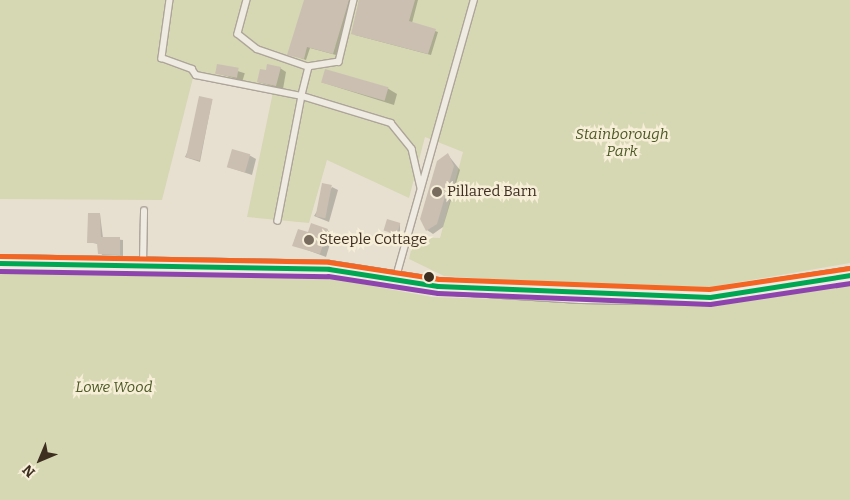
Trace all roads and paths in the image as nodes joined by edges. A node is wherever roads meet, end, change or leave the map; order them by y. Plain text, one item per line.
1 (170, 0) edge
2 (247, 0) edge
3 (354, 0) edge
4 (474, 0) edge
5 (309, 67) junction
6 (302, 96) junction
7 (421, 187) junction
8 (144, 211) dead end
9 (278, 221) dead end
10 (0, 263) edge
11 (143, 268) junction
12 (850, 275) edge
13 (396, 278) junction

1 - 6 lane
2 - 5 lane
3 - 5 lane
4 - 7 lane
5 - 6 lane
6 - 7 lane
6 - 9 lane
7 - 13 lane
8 - 11 lane
10 - 11 street
11 - 13 street
12 - 13 street

